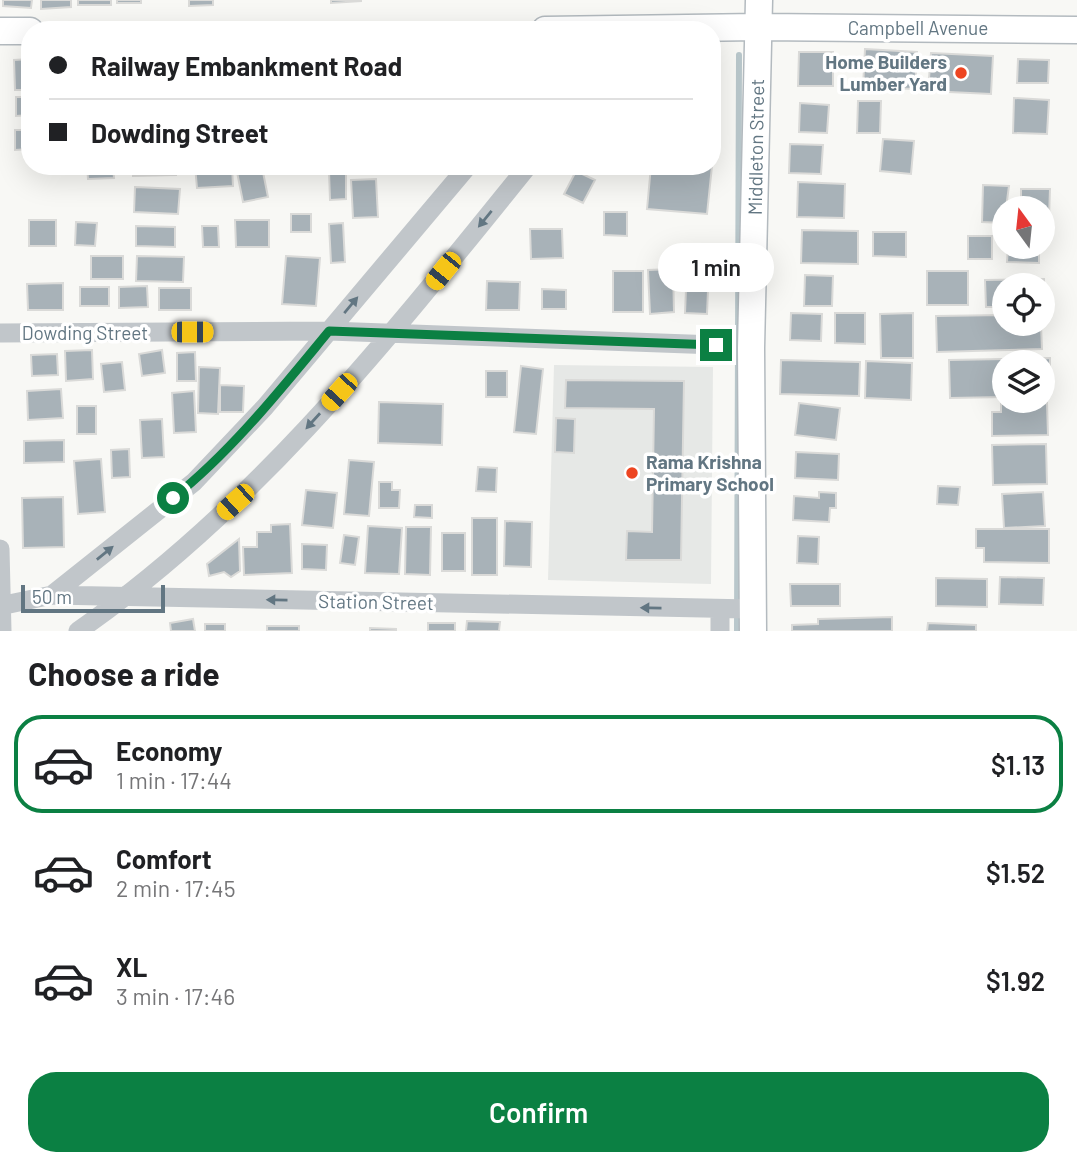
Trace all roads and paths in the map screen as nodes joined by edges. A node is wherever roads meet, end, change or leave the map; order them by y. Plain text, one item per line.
1 (759, 0) edge
2 (758, 27) junction
3 (721, 28) edge
4 (1077, 30) edge
5 (21, 31) edge
6 (0, 32) edge
7 (460, 175) edge
8 (521, 175) edge
9 (329, 331) junction
10 (0, 333) edge
11 (392, 334) junction
12 (716, 345) dead end
13 (0, 549) edge
14 (52, 595) junction
15 (127, 597) junction
16 (1, 606) edge
17 (720, 609) junction
18 (753, 620) edge
19 (2, 631) edge
20 (78, 631) edge
21 (720, 631) edge

1 - 2 street, Middleton Street
2 - 3 street, Campbell Avenue
2 - 4 street, Campbell Avenue
2 - 18 street, Middleton Street
5 - 6 street
9 -> 7 street
8 -> 11 street
9 - 10 street, Dowding Street
9 - 11 street, Dowding Street
14 -> 9 street
11 - 12 street, Dowding Street
11 -> 15 street
13 - 16 street
14 - 15 street, Station Street
14 - 16 street, Station Street
17 -> 15 street, Station Street
15 - 20 street
16 - 19 street
17 - 18 street, Station Street
17 - 21 street

